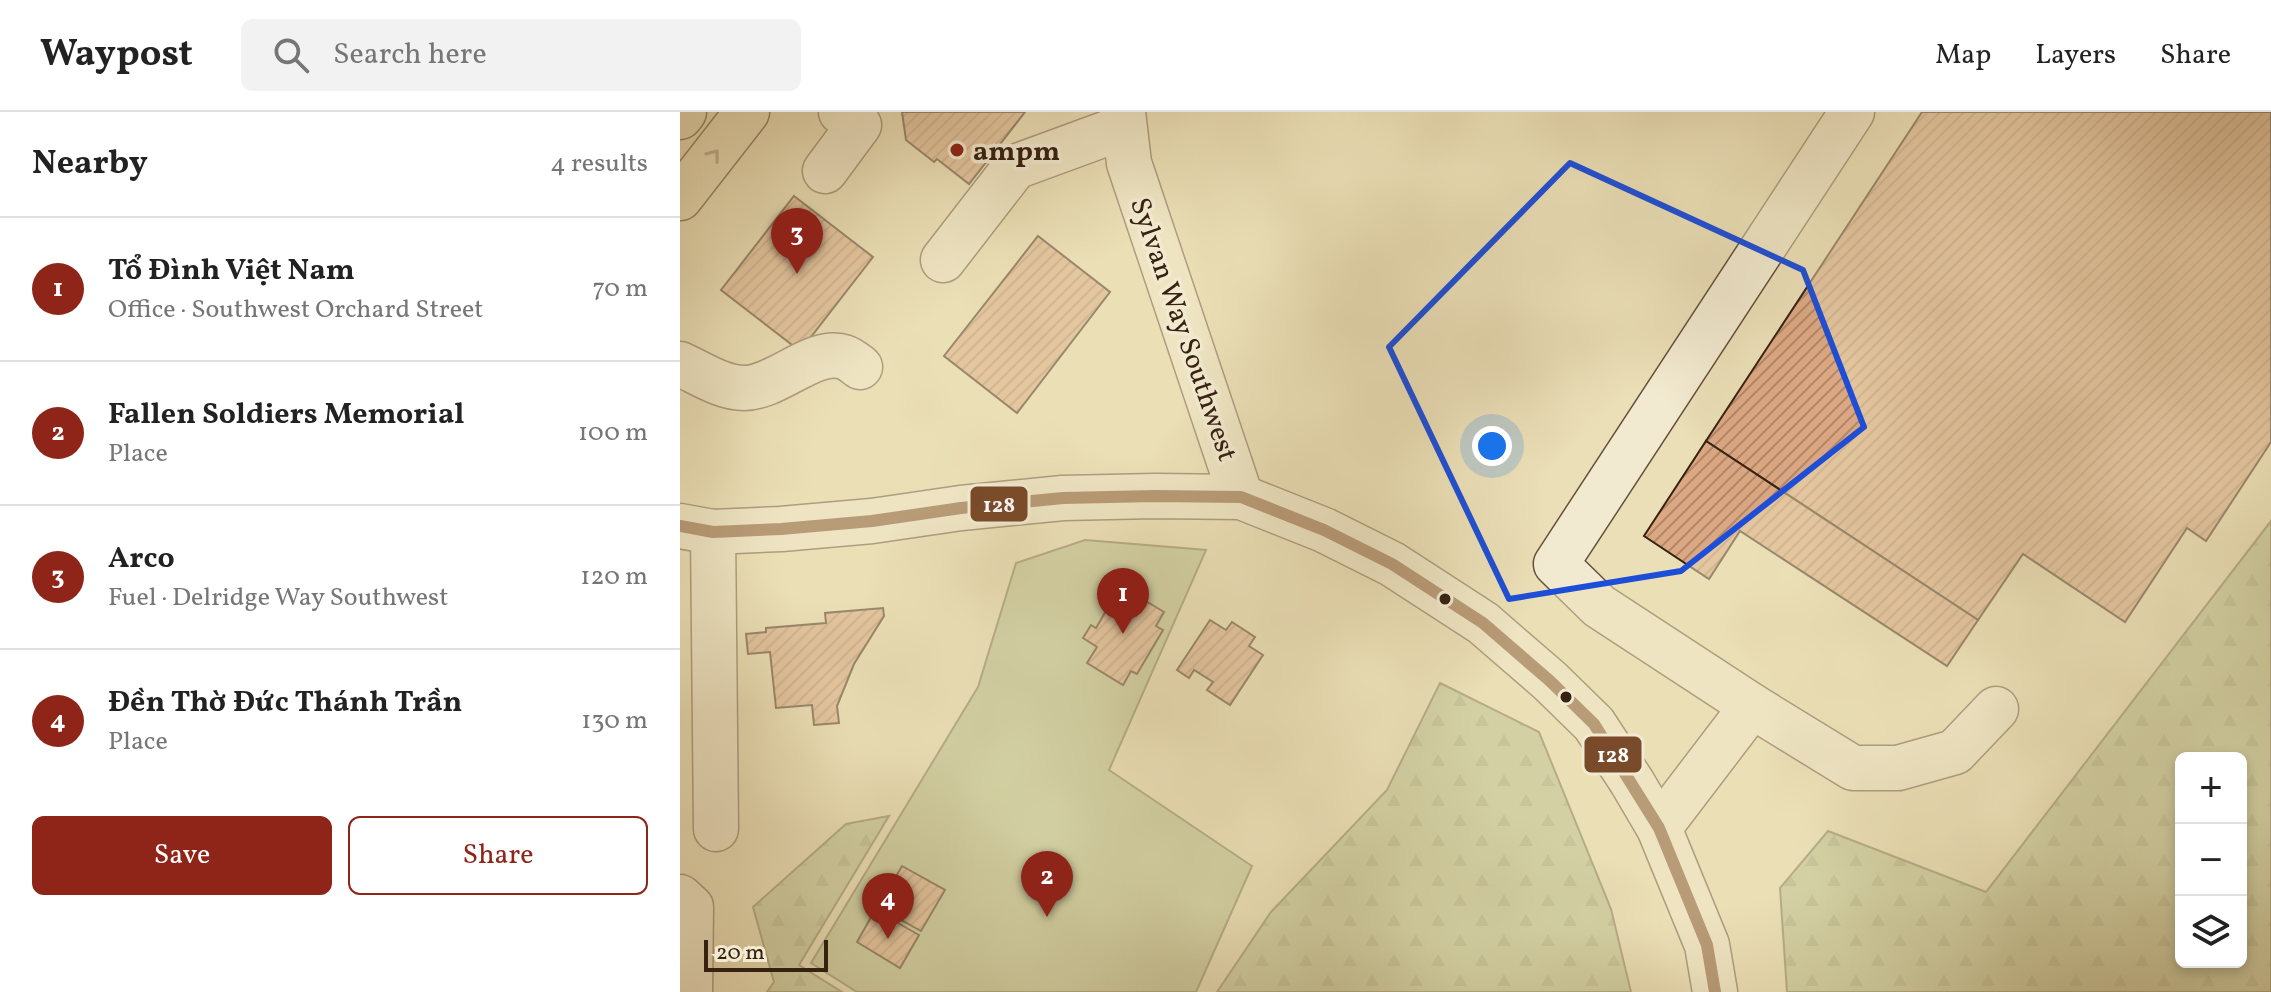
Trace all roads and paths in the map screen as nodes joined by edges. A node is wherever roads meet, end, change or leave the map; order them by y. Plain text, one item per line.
1 (684, 112) edge
2 (747, 112) edge
3 (1852, 112) edge
4 (856, 116) edge
5 (680, 117) edge
6 (1124, 119) edge
7 (825, 171) dead end
8 (680, 198) edge
9 (943, 260) dead end
10 (680, 364) edge
11 (860, 367) dead end
12 (1241, 497) junction
13 (696, 529) edge
14 (1752, 706) junction
15 (1996, 709) dead end
16 (1659, 828) junction
17 (716, 829) dead end
18 (680, 897) edge
19 (690, 992) edge
20 (1715, 992) edge

1 - 5 main road
8 -> 2 main road
3 - 14 street
4 - 7 street
6 - 9 street
6 - 12 street, Sylvan Way Southwest
10 - 11 street
12 - 13 street
12 - 16 street, Sylvan Way Southwest
13 - 17 street
14 - 15 street
14 - 16 street
16 - 20 street, Sylvan Way Southwest
18 - 19 street

